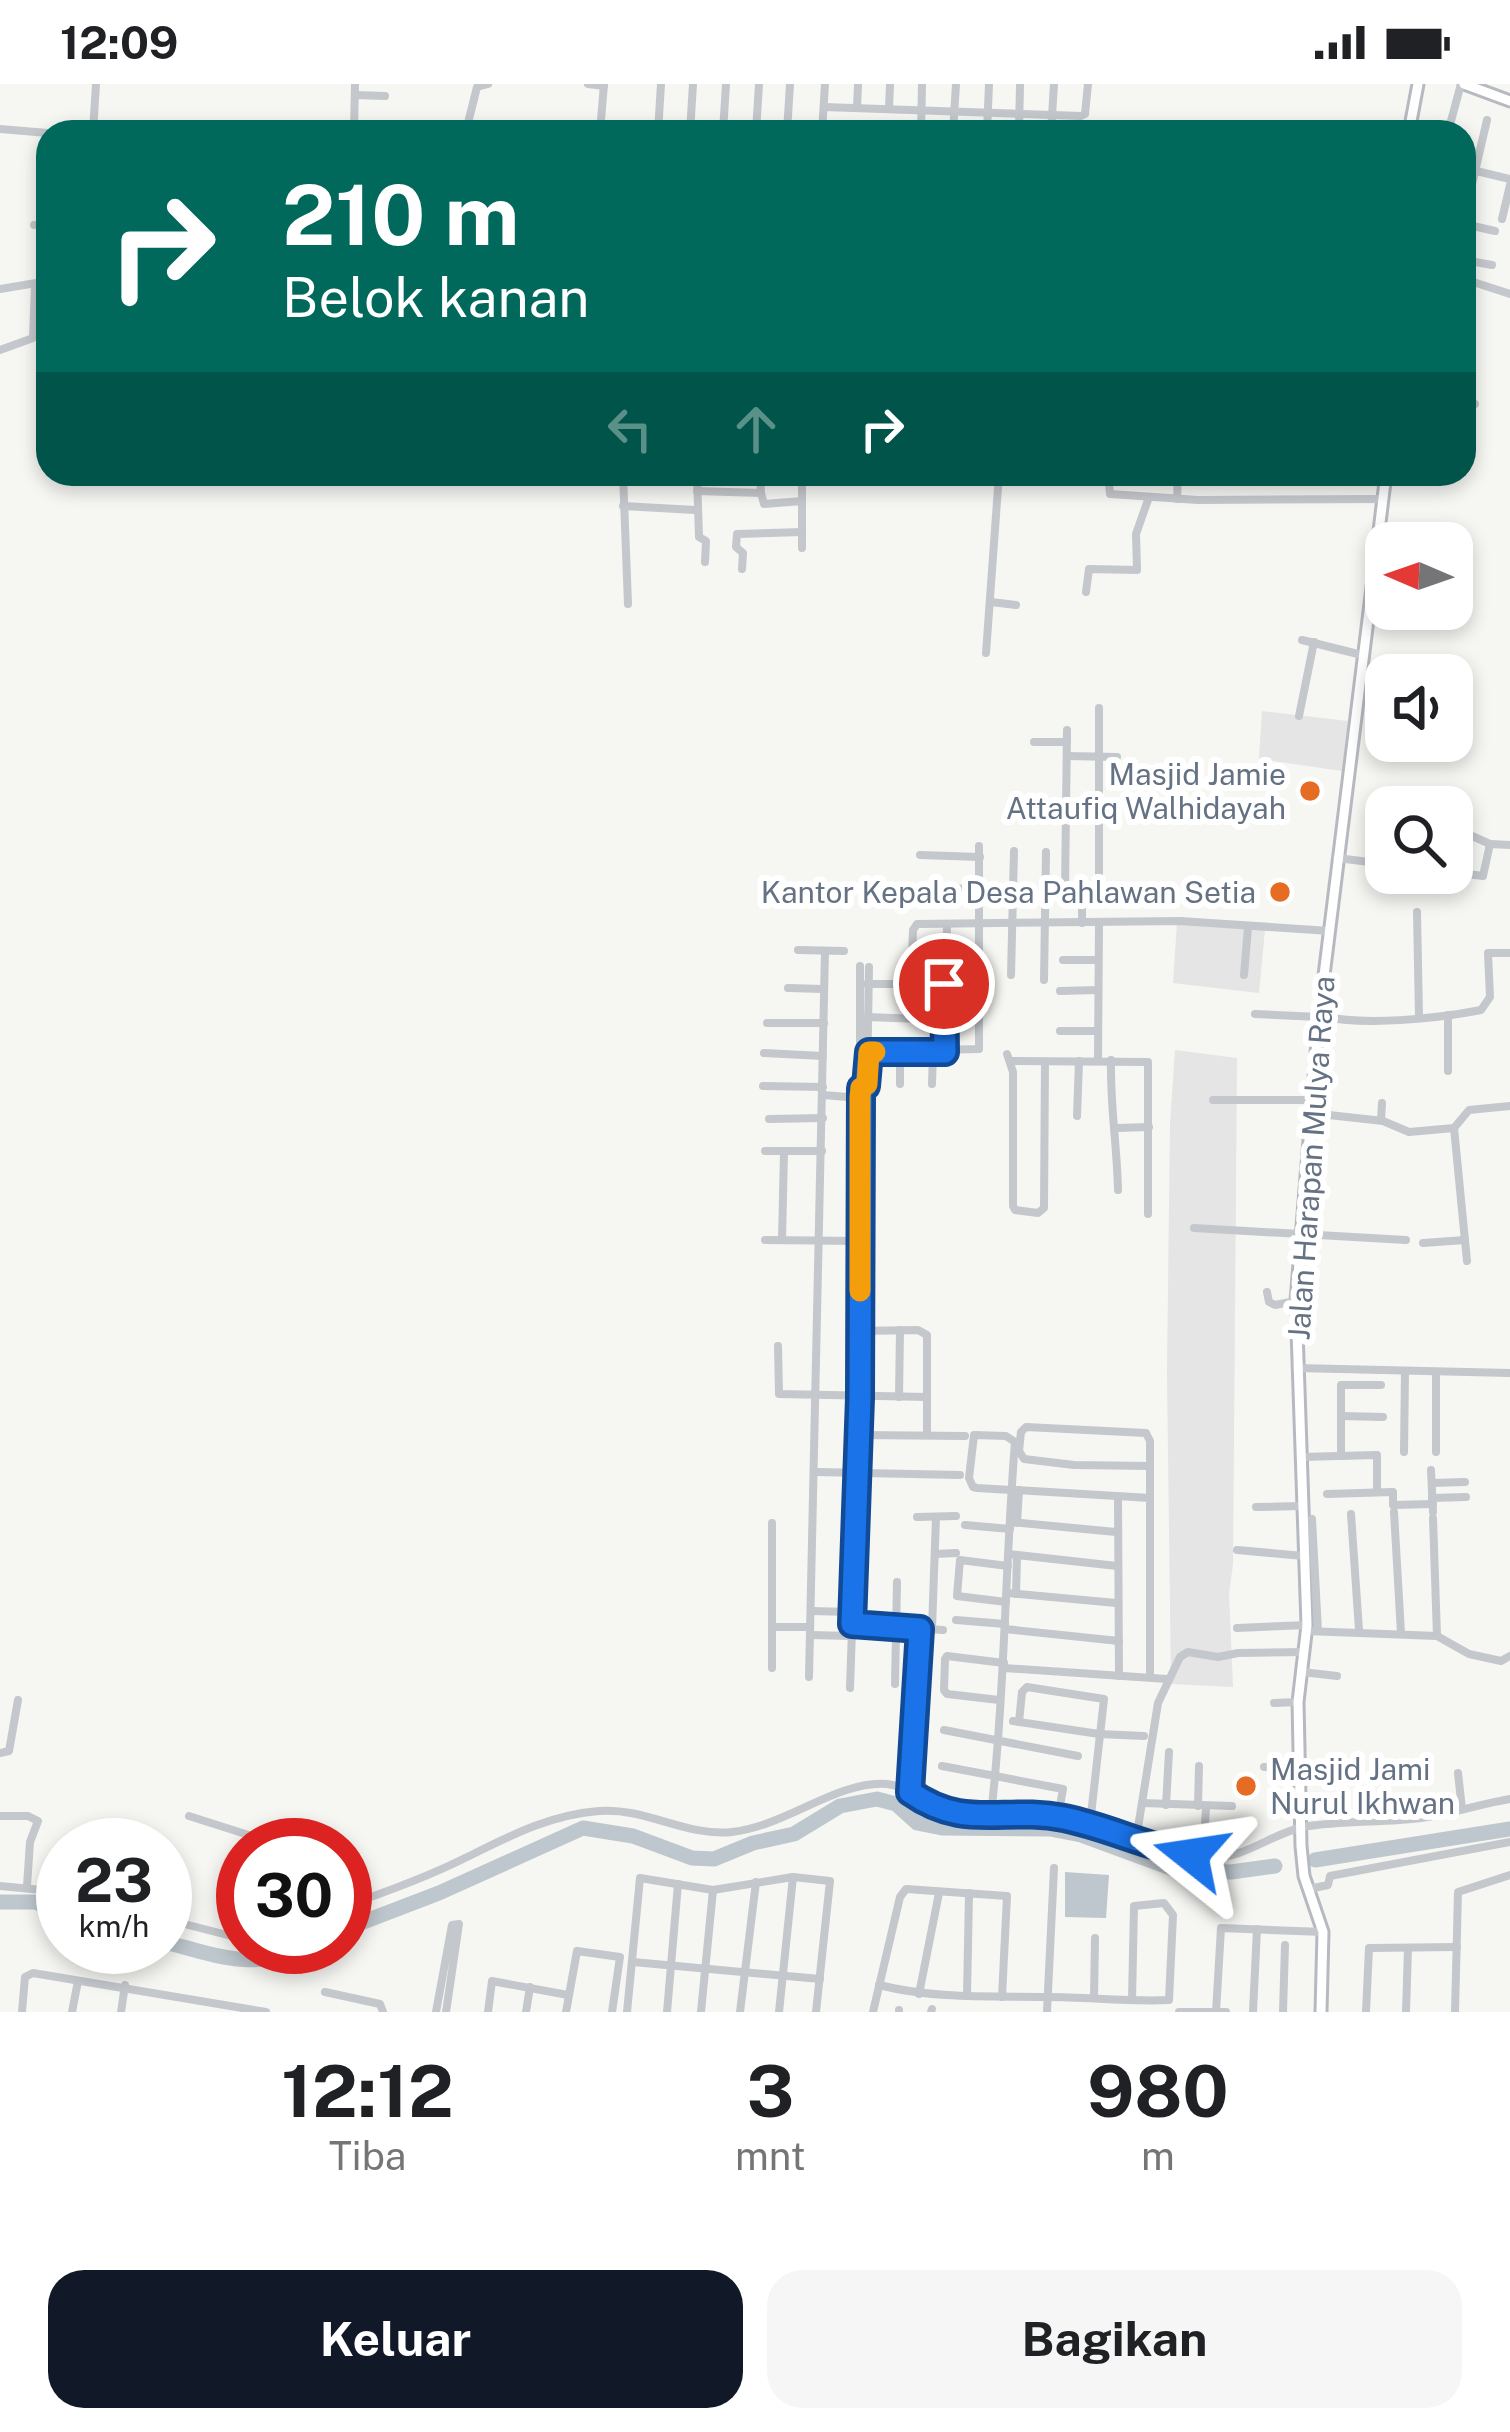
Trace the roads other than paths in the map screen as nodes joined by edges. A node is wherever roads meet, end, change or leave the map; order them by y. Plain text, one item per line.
1 (93, 84) edge
2 (488, 84) edge
3 (588, 84) edge
4 (662, 84) edge
5 (693, 84) edge
6 (726, 84) edge
7 (759, 84) edge
8 (790, 84) edge
9 (825, 84) edge
10 (858, 84) edge
11 (890, 84) edge
12 (922, 84) edge
13 (956, 84) edge
14 (989, 84) edge
15 (1020, 84) edge
16 (1054, 84) edge
17 (1088, 84) edge
18 (1418, 84) edge
19 (1462, 84) edge
20 (604, 85) edge
21 (355, 90) edge
22 (385, 96) dead end
23 (1510, 101) edge
24 (824, 107) junction
25 (857, 108) junction
26 (889, 108) junction
27 (922, 109) junction
28 (954, 110) junction
29 (988, 113) junction
30 (1019, 114) junction
31 (1052, 114) junction
32 (93, 120) edge
33 (354, 120) edge
34 (469, 120) edge
35 (601, 120) edge
36 (659, 120) edge
37 (691, 120) edge
38 (724, 120) edge
39 (757, 120) edge
40 (788, 120) edge
41 (823, 120) edge
42 (922, 120) edge
43 (954, 120) edge
44 (988, 120) edge
45 (1019, 120) edge
46 (1052, 120) edge
47 (1411, 120) edge
48 (1452, 120) edge
49 (1486, 120) dead end
50 (0, 129) edge
51 (36, 133) edge
52 (1476, 171) joint
53 (1510, 182) edge
54 (1502, 218) dead end
55 (1476, 227) edge
56 (1496, 231) dead end
57 (1476, 263) edge
58 (1492, 266) dead end
59 (1476, 283) edge
60 (35, 285) joint
61 (0, 289) edge
62 (1510, 294) edge
63 (0, 350) edge
64 (623, 486) edge
65 (697, 486) edge
66 (761, 486) edge
67 (802, 486) edge
68 (998, 486) edge
69 (1109, 486) edge
70 (1178, 486) edge
71 (1385, 486) edge
72 (697, 491) junction
73 (761, 493) junction
74 (1148, 497) junction
75 (1177, 499) junction
76 (1383, 499) junction
77 (802, 501) junction
78 (623, 506) junction
79 (695, 511) junction
80 (802, 532) junction
81 (802, 548) dead end
82 (706, 562) dead end
83 (742, 569) dead end
84 (1086, 592) dead end
85 (991, 602) junction
86 (628, 604) dead end
87 (1016, 604) dead end
88 (1302, 640) dead end
89 (1314, 642) junction
90 (986, 652) dead end
91 (1362, 655) junction
92 (1099, 708) dead end
93 (1299, 716) dead end
94 (1034, 742) dead end
95 (1066, 756) junction
96 (1100, 757) junction
97 (1117, 757) dead end
98 (1473, 836) edge
99 (1490, 844) junction
100 (1510, 845) edge
101 (979, 846) dead end
102 (1014, 851) dead end
103 (1046, 851) dead end
104 (920, 855) dead end
105 (980, 857) junction
106 (1337, 858) junction
107 (1365, 861) edge
108 (1473, 873) edge
109 (923, 888) dead end
110 (980, 889) junction
111 (1082, 893) junction
112 (1099, 893) junction
113 (1117, 893) dead end
114 (1418, 912) dead end
115 (980, 922) junction
116 (1013, 923) junction
117 (1082, 923) junction
118 (1100, 923) junction
119 (947, 924) junction
120 (1044, 924) junction
121 (1248, 927) junction
122 (1330, 931) junction
123 (798, 950) dead end
124 (825, 951) junction
125 (844, 951) dead end
126 (1510, 953) edge
127 (1064, 960) dead end
128 (1098, 960) junction
129 (865, 967) dead end
130 (1011, 974) dead end
131 (1244, 975) dead end
132 (1044, 980) dead end
133 (864, 984) junction
134 (911, 984) junction
135 (944, 984) junction
136 (788, 988) dead end
137 (824, 988) junction
138 (1098, 990) junction
139 (1060, 991) dead end
140 (1255, 1014) dead end
141 (1448, 1015) junction
142 (864, 1017) junction
143 (1319, 1017) junction
144 (1419, 1017) junction
145 (944, 1020) junction
146 (766, 1023) dead end
147 (824, 1023) junction
148 (1060, 1031) dead end
149 (1098, 1031) junction
150 (865, 1052) junction
151 (900, 1052) junction
152 (933, 1052) junction
153 (945, 1052) junction
154 (764, 1053) dead end
155 (823, 1055) junction
156 (1079, 1060) junction
157 (1098, 1060) junction
158 (1111, 1060) junction
159 (1046, 1062) junction
160 (1448, 1071) dead end
161 (900, 1084) dead end
162 (932, 1084) dead end
163 (763, 1086) dead end
164 (823, 1091) junction
165 (860, 1093) junction
166 (1213, 1100) dead end
167 (1382, 1103) dead end
168 (1310, 1106) junction
169 (1510, 1106) edge
170 (1078, 1116) dead end
171 (824, 1118) junction
172 (770, 1119) dead end
173 (1381, 1120) junction
174 (1117, 1127) junction
175 (1149, 1127) junction
176 (1454, 1128) junction
177 (765, 1151) dead end
178 (822, 1151) junction
179 (784, 1152) junction
180 (1118, 1190) dead end
181 (1148, 1214) dead end
182 (1194, 1228) dead end
183 (1300, 1236) junction
184 (765, 1240) dead end
185 (782, 1240) junction
186 (1406, 1240) dead end
187 (1465, 1240) junction
188 (819, 1241) junction
189 (860, 1241) junction
190 (1423, 1243) dead end
191 (1468, 1261) dead end
192 (1267, 1292) dead end
193 (1296, 1301) junction
194 (860, 1330) junction
195 (900, 1330) junction
196 (778, 1346) dead end
197 (1297, 1368) junction
198 (1405, 1372) junction
199 (1436, 1372) junction
200 (1510, 1372) edge
201 (1382, 1385) dead end
202 (816, 1396) junction
203 (899, 1397) junction
204 (927, 1397) junction
205 (860, 1398) junction
206 (1341, 1417) junction
207 (1383, 1417) dead end
208 (927, 1435) junction
209 (858, 1436) junction
210 (965, 1436) dead end
211 (1404, 1452) dead end
212 (1436, 1452) dead end
213 (1341, 1456) junction
214 (1301, 1457) junction
215 (1150, 1466) junction
216 (1431, 1470) dead end
217 (816, 1472) junction
218 (857, 1473) junction
219 (960, 1475) dead end
220 (1465, 1482) dead end
221 (1432, 1484) junction
222 (1015, 1490) junction
223 (1377, 1492) junction
224 (1327, 1494) dead end
225 (1466, 1497) dead end
226 (1118, 1498) junction
227 (1150, 1498) junction
228 (1302, 1506) junction
229 (1256, 1507) dead end
230 (1433, 1508) junction
231 (1394, 1512) dead end
232 (1351, 1514) dead end
233 (956, 1516) dead end
234 (917, 1517) dead end
235 (936, 1517) junction
236 (1312, 1519) dead end
237 (772, 1523) dead end
238 (964, 1525) dead end
239 (1012, 1525) junction
240 (1116, 1532) junction
241 (1237, 1550) dead end
242 (956, 1553) dead end
243 (935, 1554) junction
244 (1013, 1555) junction
245 (1304, 1556) junction
246 (1008, 1566) junction
247 (1117, 1566) junction
248 (896, 1582) dead end
249 (1010, 1596) junction
250 (1117, 1603) junction
251 (811, 1611) junction
252 (852, 1612) junction
253 (956, 1620) dead end
254 (852, 1624) junction
255 (1005, 1626) junction
256 (772, 1627) junction
257 (894, 1628) junction
258 (1238, 1628) dead end
259 (920, 1629) junction
260 (1310, 1629) junction
261 (1359, 1630) junction
262 (810, 1631) junction
263 (1401, 1634) junction
264 (851, 1636) junction
265 (1437, 1636) junction
266 (1119, 1641) junction
267 (1303, 1652) junction
268 (1510, 1656) edge
269 (1004, 1665) junction
270 (772, 1669) dead end
271 (1300, 1672) junction
272 (1119, 1676) junction
273 (1150, 1676) junction
274 (1337, 1676) dead end
275 (809, 1677) dead end
276 (1167, 1678) junction
277 (895, 1684) dead end
278 (850, 1688) dead end
279 (18, 1700) dead end
280 (999, 1700) junction
281 (1298, 1702) junction
282 (1274, 1703) dead end
283 (944, 1730) dead end
284 (1099, 1734) junction
285 (1144, 1736) dead end
286 (997, 1742) junction
287 (1169, 1752) dead end
288 (0, 1753) edge
289 (1078, 1756) dead end
290 (941, 1766) dead end
291 (1199, 1766) dead end
292 (1264, 1767) dead end
293 (1301, 1768) junction
294 (1458, 1773) dead end
295 (995, 1777) junction
296 (910, 1792) junction
297 (1510, 1799) edge
298 (1142, 1803) junction
299 (1166, 1805) junction
300 (1232, 1806) dead end
301 (1202, 1807) junction
302 (1462, 1809) junction
303 (991, 1815) junction
304 (0, 1816) edge
305 (189, 1816) dead end
306 (1058, 1817) junction
307 (1090, 1824) junction
308 (216, 1825) edge
309 (1301, 1828) junction
310 (1136, 1841) junction
311 (1510, 1842) edge
312 (1203, 1858) junction
313 (1054, 1868) dead end
314 (1510, 1875) edge
315 (793, 1877) junction
316 (756, 1882) junction
317 (678, 1884) junction
318 (0, 1886) edge
319 (26, 1886) junction
320 (36, 1888) edge
321 (1309, 1889) junction
322 (713, 1890) junction
323 (939, 1892) junction
324 (969, 1893) junction
325 (372, 1897) edge
326 (1257, 1929) junction
327 (1323, 1932) junction
328 (1095, 1938) dead end
329 (1286, 1945) dead end
330 (1457, 1947) junction
331 (1408, 1948) junction
332 (633, 1962) junction
333 (672, 1966) junction
334 (705, 1969) junction
335 (745, 1972) junction
336 (782, 1976) junction
337 (820, 1979) junction
338 (78, 1981) junction
339 (125, 1985) junction
340 (879, 1985) junction
341 (530, 1987) junction
342 (325, 1992) dead end
343 (919, 1994) junction
344 (174, 1995) junction
345 (568, 1995) junction
346 (967, 1996) junction
347 (1002, 1997) junction
348 (1048, 1997) junction
349 (1094, 1998) junction
350 (1132, 2000) junction
351 (227, 2008) edge
352 (383, 2011) edge
353 (22, 2012) edge
354 (72, 2012) edge
355 (121, 2012) edge
356 (171, 2012) edge
357 (266, 2012) edge
358 (436, 2012) edge
359 (446, 2012) edge
360 (488, 2012) edge
361 (526, 2012) edge
362 (566, 2012) edge
363 (612, 2012) edge
364 (627, 2012) edge
365 (668, 2012) edge
366 (701, 2012) edge
367 (740, 2012) edge
368 (779, 2012) edge
369 (816, 2012) edge
370 (873, 2012) edge
371 (1047, 2012) edge
372 (1179, 2012) edge
373 (1216, 2012) edge
374 (1226, 2012) edge
375 (1252, 2012) edge
376 (1283, 2012) edge
377 (1321, 2012) edge
378 (1366, 2012) edge
379 (1406, 2012) edge
380 (1455, 2012) edge

1 - 32 street
2 - 34 street
3 - 20 street
4 - 36 street
5 - 37 street
6 - 38 street
7 - 39 street
8 - 40 street
9 - 24 street
10 - 25 street
11 - 26 street
12 - 27 street
13 - 28 street
14 - 29 street
15 - 30 street
16 - 31 street
17 - 31 street
18 - 47 street
19 - 23 street
19 - 48 street
20 - 35 street
21 - 22 street
21 - 33 street
24 - 25 street
24 - 41 street
25 - 26 street
26 - 27 street
27 - 28 street
27 - 42 street
28 - 29 street
28 - 43 street
29 - 30 street
29 - 44 street
30 - 31 street
30 - 45 street
31 - 46 street
49 - 52 street
50 - 51 street
52 - 53 street
53 - 54 street
55 - 56 street
57 - 58 street
59 - 62 street
60 - 61 street
60 - 63 street
64 - 78 street
65 - 72 street
66 - 73 street
67 - 77 street
68 - 85 street
69 - 74 street
70 - 75 street
71 - 76 street, Jalan Harapan Mulya Raya
72 - 73 street
72 - 79 street
73 - 77 street
74 - 75 street
74 - 84 street
75 - 76 street
76 - 91 street, Jalan Harapan Mulya Raya
77 - 80 street
78 - 79 street
78 - 86 street
79 - 82 street
80 - 81 street
80 - 83 street
85 - 87 street
85 - 90 street
88 - 89 street
89 - 91 street
89 - 93 street
91 - 106 street, Jalan Harapan Mulya Raya
92 - 96 street
94 - 95 street
95 - 96 street
95 - 111 street
96 - 97 street
96 - 112 street
98 - 99 street
99 - 100 street
99 - 108 street
101 - 105 street
102 - 116 street
103 - 120 street
104 - 105 street
105 - 110 street
106 - 107 street
106 - 122 street, Jalan Harapan Mulya Raya
109 - 110 street
110 - 115 street
111 - 112 street
111 - 117 street
112 - 113 street
114 - 144 street
115 - 116 street
115 - 119 street
115 - 153 street
116 - 120 street
116 - 130 street
117 - 118 street
117 - 120 street
118 - 121 street
118 - 128 street
119 - 134 street
119 - 135 street
120 - 132 street
121 - 122 street
121 - 131 street
122 - 143 street, Jalan Harapan Mulya Raya
123 - 124 street
124 - 125 street
124 - 137 street
126 - 141 street
127 - 128 street
128 - 138 street
129 - 133 street
133 - 134 street
133 - 142 street
134 - 135 street
135 - 145 street
136 - 137 street
137 - 147 street
138 - 139 street
138 - 149 street
140 - 143 street
141 - 144 street
141 - 160 street
142 - 145 street
142 - 150 street
143 - 144 street
143 - 168 street, Jalan Harapan Mulya Raya
145 - 153 street
146 - 147 street
147 - 155 street
148 - 149 street
149 - 157 street
150 - 151 street
150 - 165 street
151 - 152 street
151 - 161 street
152 - 153 street
152 - 162 street
154 - 155 street
155 - 164 street
156 - 157 street
156 - 159 street
156 - 170 street
157 - 158 street
158 - 174 street
158 - 175 street
159 - 159 street
163 - 164 street
164 - 165 street
164 - 171 street
165 - 189 street
166 - 168 street
167 - 173 street
168 - 173 street
168 - 183 street, Jalan Harapan Mulya Raya
169 - 176 street
171 - 172 street
171 - 178 street
173 - 176 street
174 - 175 street
174 - 180 street
175 - 181 street
176 - 187 street
177 - 179 street
178 - 179 street
178 - 188 street
179 - 185 street
182 - 183 street
183 - 186 street
183 - 193 street, Jalan Harapan Mulya Raya
184 - 185 street
185 - 188 street
187 - 190 street
187 - 191 street
188 - 189 street
188 - 202 street
189 - 194 street
192 - 193 street
193 - 197 street, Jalan Harapan Mulya Raya
194 - 195 street
194 - 205 street
195 - 203 street
195 - 204 street
196 - 202 street
197 - 198 street
197 - 214 street, Jalan Harapan Mulya Raya
198 - 199 street
198 - 211 street
199 - 200 street
199 - 212 street
201 - 206 street
202 - 205 street
202 - 217 street
203 - 204 street
203 - 205 street
204 - 208 street
205 - 209 street
206 - 207 street
206 - 213 street
208 - 209 street
208 - 210 street
209 - 218 street
213 - 214 street
213 - 223 street
214 - 228 street, Jalan Harapan Mulya Raya
215 - 215 street
215 - 227 street
216 - 221 street
217 - 218 street
217 - 251 street
218 - 219 street
218 - 252 street
220 - 221 street
221 - 230 street
222 - 222 street
222 - 226 street
222 - 239 street
223 - 224 street
223 - 230 street
225 - 230 street
226 - 227 street
226 - 240 street
227 - 273 street
228 - 229 street
228 - 245 street, Jalan Harapan Mulya Raya
230 - 265 street
231 - 263 street
232 - 261 street
233 - 235 street
234 - 235 street
235 - 243 street
236 - 260 street
237 - 256 street
238 - 239 street
239 - 240 street
239 - 244 street
240 - 247 street
241 - 245 street
242 - 243 street
243 - 259 street
244 - 246 street
244 - 247 street
244 - 249 street
245 - 260 street, Jalan Harapan Mulya Raya
246 - 249 street
246 - 249 street
247 - 250 street
248 - 257 street
249 - 250 street
249 - 255 street
250 - 266 street
251 - 252 street
251 - 262 street
252 - 254 street
253 - 255 street
254 - 257 street
254 - 264 street
255 - 266 street
255 - 269 street
256 - 262 street
256 - 270 street
257 - 259 street
257 - 277 street
258 - 260 street
259 - 296 street
260 - 261 street
260 - 267 street, Jalan Harapan Mulya Raya
261 - 263 street
262 - 264 street
262 - 275 street
263 - 265 street
264 - 278 street
265 - 268 street
266 - 272 street
267 - 271 street, Jalan Harapan Mulya Raya
267 - 276 street
269 - 272 street
269 - 280 street
269 - 280 street
271 - 274 street
271 - 281 street, Jalan Harapan Mulya Raya
272 - 273 street
273 - 276 street
276 - 298 street
279 - 288 street
280 - 286 street
281 - 282 street
281 - 293 street, Jalan Harapan Mulya Raya
283 - 286 street
284 - 284 street
284 - 285 street
284 - 307 street
286 - 289 street
286 - 295 street
287 - 299 street
290 - 295 street
291 - 301 street
292 - 293 street
293 - 309 street, Jalan Harapan Mulya Raya
294 - 302 street
295 - 303 street
295 - 306 street
296 - 303 street
296 - 325 street
297 - 302 street
298 - 299 street
298 - 310 street
299 - 301 street
300 - 301 street
301 - 312 street
302 - 309 street
303 - 306 street
304 - 319 street
305 - 308 street
306 - 307 street
307 - 310 street
309 - 312 street
309 - 321 street, Jalan Harapan Mulya Raya
310 - 312 street
311 - 321 street
313 - 348 street
314 - 330 street
315 - 316 street
315 - 336 street
315 - 337 street
316 - 322 street
316 - 335 street
317 - 322 street
317 - 332 street
317 - 333 street
318 - 319 street
319 - 320 street
321 - 327 street
322 - 334 street
323 - 324 street
323 - 340 street
323 - 343 street
324 - 346 street
324 - 347 street
326 - 327 street
326 - 373 street
326 - 375 street
327 - 377 street
328 - 349 street
329 - 376 street
330 - 331 street
330 - 380 street
331 - 378 street
331 - 379 street
332 - 333 street
332 - 364 street
333 - 334 street
333 - 365 street
334 - 335 street
334 - 366 street
335 - 336 street
335 - 367 street
336 - 337 street
336 - 368 street
337 - 369 street
338 - 339 street
338 - 353 street
338 - 354 street
339 - 344 street
339 - 355 street
340 - 343 street
340 - 370 street
341 - 345 street
341 - 360 street
341 - 361 street
342 - 352 street
343 - 346 street
344 - 351 street
344 - 356 street
345 - 362 street
345 - 363 street
346 - 347 street
347 - 348 street
348 - 349 street
348 - 371 street
349 - 350 street
350 - 350 street
351 - 357 street
358 - 359 street
372 - 373 street
373 - 374 street

